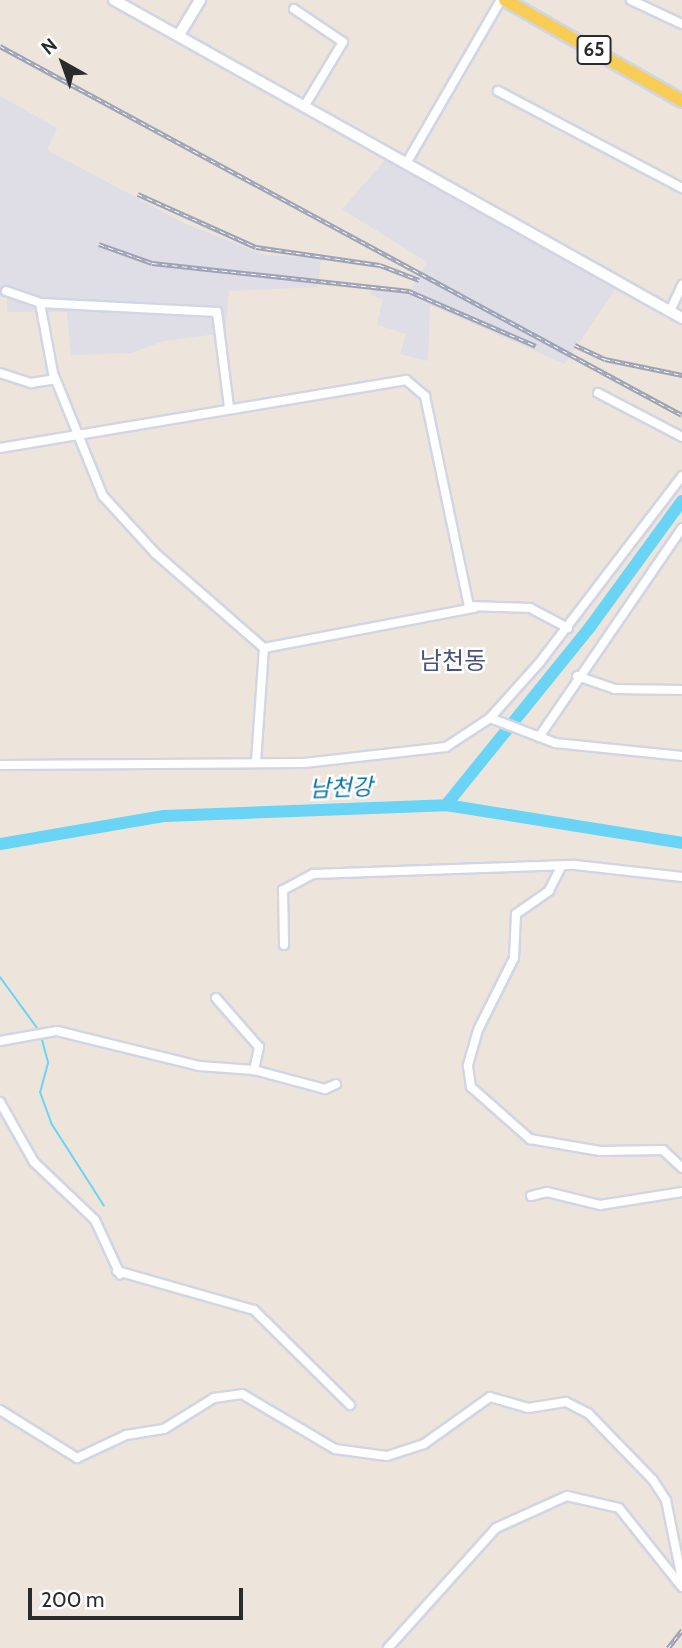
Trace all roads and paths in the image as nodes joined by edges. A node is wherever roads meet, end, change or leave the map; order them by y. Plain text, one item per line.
1 (114, 0) edge
2 (200, 0) edge
3 (503, 0) edge
4 (631, 0) edge
5 (294, 9) dead end
6 (682, 24) edge
7 (179, 35) junction
8 (498, 92) dead end
9 (682, 101) edge
10 (304, 107) junction
11 (407, 162) junction
12 (682, 188) edge
13 (682, 285) edge
14 (6, 291) dead end
15 (40, 303) junction
16 (670, 311) junction
17 (682, 318) edge
18 (0, 373) edge
19 (55, 379) junction
20 (598, 393) dead end
21 (229, 407) junction
22 (75, 435) junction
23 (682, 437) edge
24 (0, 448) edge
25 (682, 476) edge
26 (682, 528) edge
27 (474, 608) junction
28 (568, 628) junction
29 (264, 648) junction
30 (577, 676) junction
31 (682, 690) edge
32 (494, 720) junction
33 (539, 737) junction
34 (682, 756) edge
35 (256, 762) junction
36 (0, 765) edge
37 (561, 867) junction
38 (682, 877) edge
39 (284, 945) dead end
40 (216, 998) dead end
41 (0, 1041) edge
42 (254, 1070) junction
43 (336, 1084) dead end
44 (0, 1102) edge
45 (682, 1168) edge
46 (682, 1192) edge
47 (531, 1196) dead end
48 (350, 1405) dead end
49 (0, 1410) edge
50 (682, 1579) edge
51 (682, 1587) edge
52 (388, 1648) edge

1 - 7 main road
2 - 7 main road
3 - 9 main road, 65
3 - 11 street
4 - 6 street
5 - 10 street
7 - 10 main road
8 - 12 street
10 - 11 main road
11 - 16 main road
13 - 16 street
14 - 15 street
15 - 19 street
15 - 21 street
16 - 17 main road
18 - 19 street
19 - 22 street
20 - 23 street
21 - 22 street
21 - 27 street
22 - 24 street
22 - 29 street
25 - 28 street
26 - 30 street
27 - 28 street
27 - 29 street
28 - 32 street
29 - 35 street
30 - 31 street
30 - 33 street
32 - 33 street
32 - 35 street
33 - 34 street
35 - 36 street
37 - 38 street
37 - 39 street
37 - 45 street
40 - 42 street
41 - 42 street
42 - 43 street
44 - 48 street
46 - 47 street
49 - 50 street
51 - 52 street

